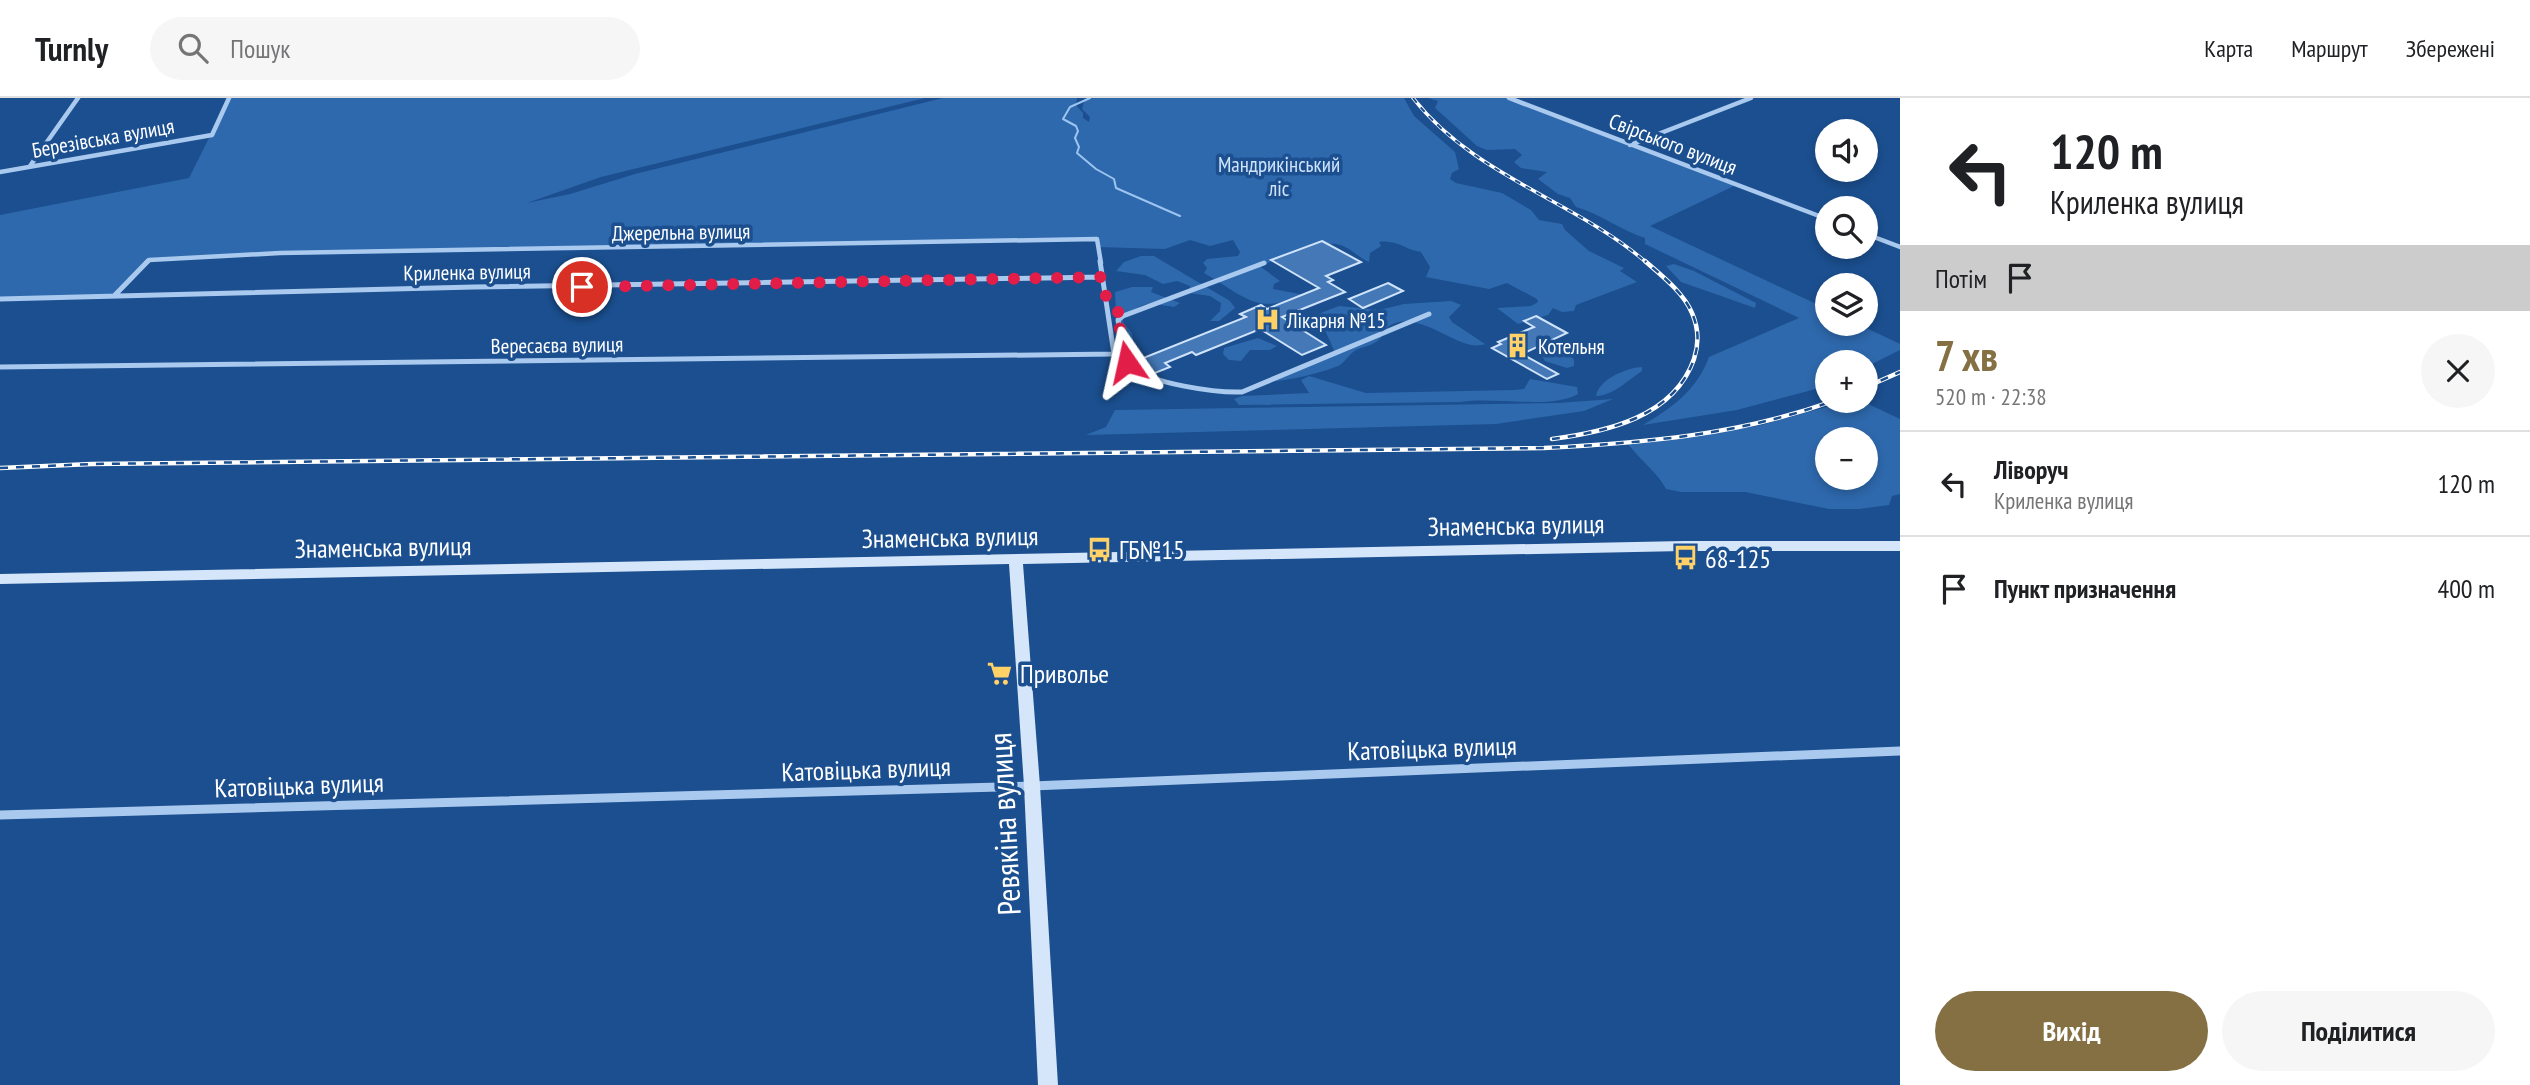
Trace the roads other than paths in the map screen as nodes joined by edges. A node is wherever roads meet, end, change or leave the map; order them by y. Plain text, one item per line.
1 (78, 98) edge
2 (229, 98) edge
3 (1509, 98) edge
4 (1751, 98) edge
5 (1630, 145) junction
6 (30, 166) junction
7 (0, 172) edge
8 (1815, 214) edge
9 (1878, 239) edge
10 (1900, 247) edge
11 (1264, 263) dead end
12 (1103, 277) junction
13 (114, 296) junction
14 (0, 299) edge
15 (1107, 303) junction
16 (1429, 314) dead end
17 (1123, 316) junction
18 (1114, 354) joint
19 (0, 367) edge
20 (1900, 546) edge
21 (1016, 560) junction
22 (0, 579) edge
23 (1900, 751) edge
24 (1032, 786) junction
25 (0, 815) edge
26 (1048, 1085) edge

1 - 6 street
2 - 6 street, Березівська вулиця
3 - 5 street, Свірського вулиця
4 - 5 street
5 - 8 street, Свірського вулиця
6 - 7 street, Березівська вулиця
9 - 10 street
11 - 17 street
12 - 13 street, Криленка вулиця
12 - 13 street, Джерельна вулиця
12 - 15 street, Джерельна вулиця
13 - 14 street, Криленка вулиця
15 - 17 street
15 - 18 street, Джерельна вулиця
16 - 17 street
18 - 19 street, Вересаєва вулиця
20 - 21 main road, Знаменська вулиця
21 - 22 main road, Знаменська вулиця
21 - 24 main road, Ревякіна вулиця
23 - 24 street, Катовіцька вулиця
24 - 25 street, Катовіцька вулиця
24 - 26 main road, Ревякіна вулиця

